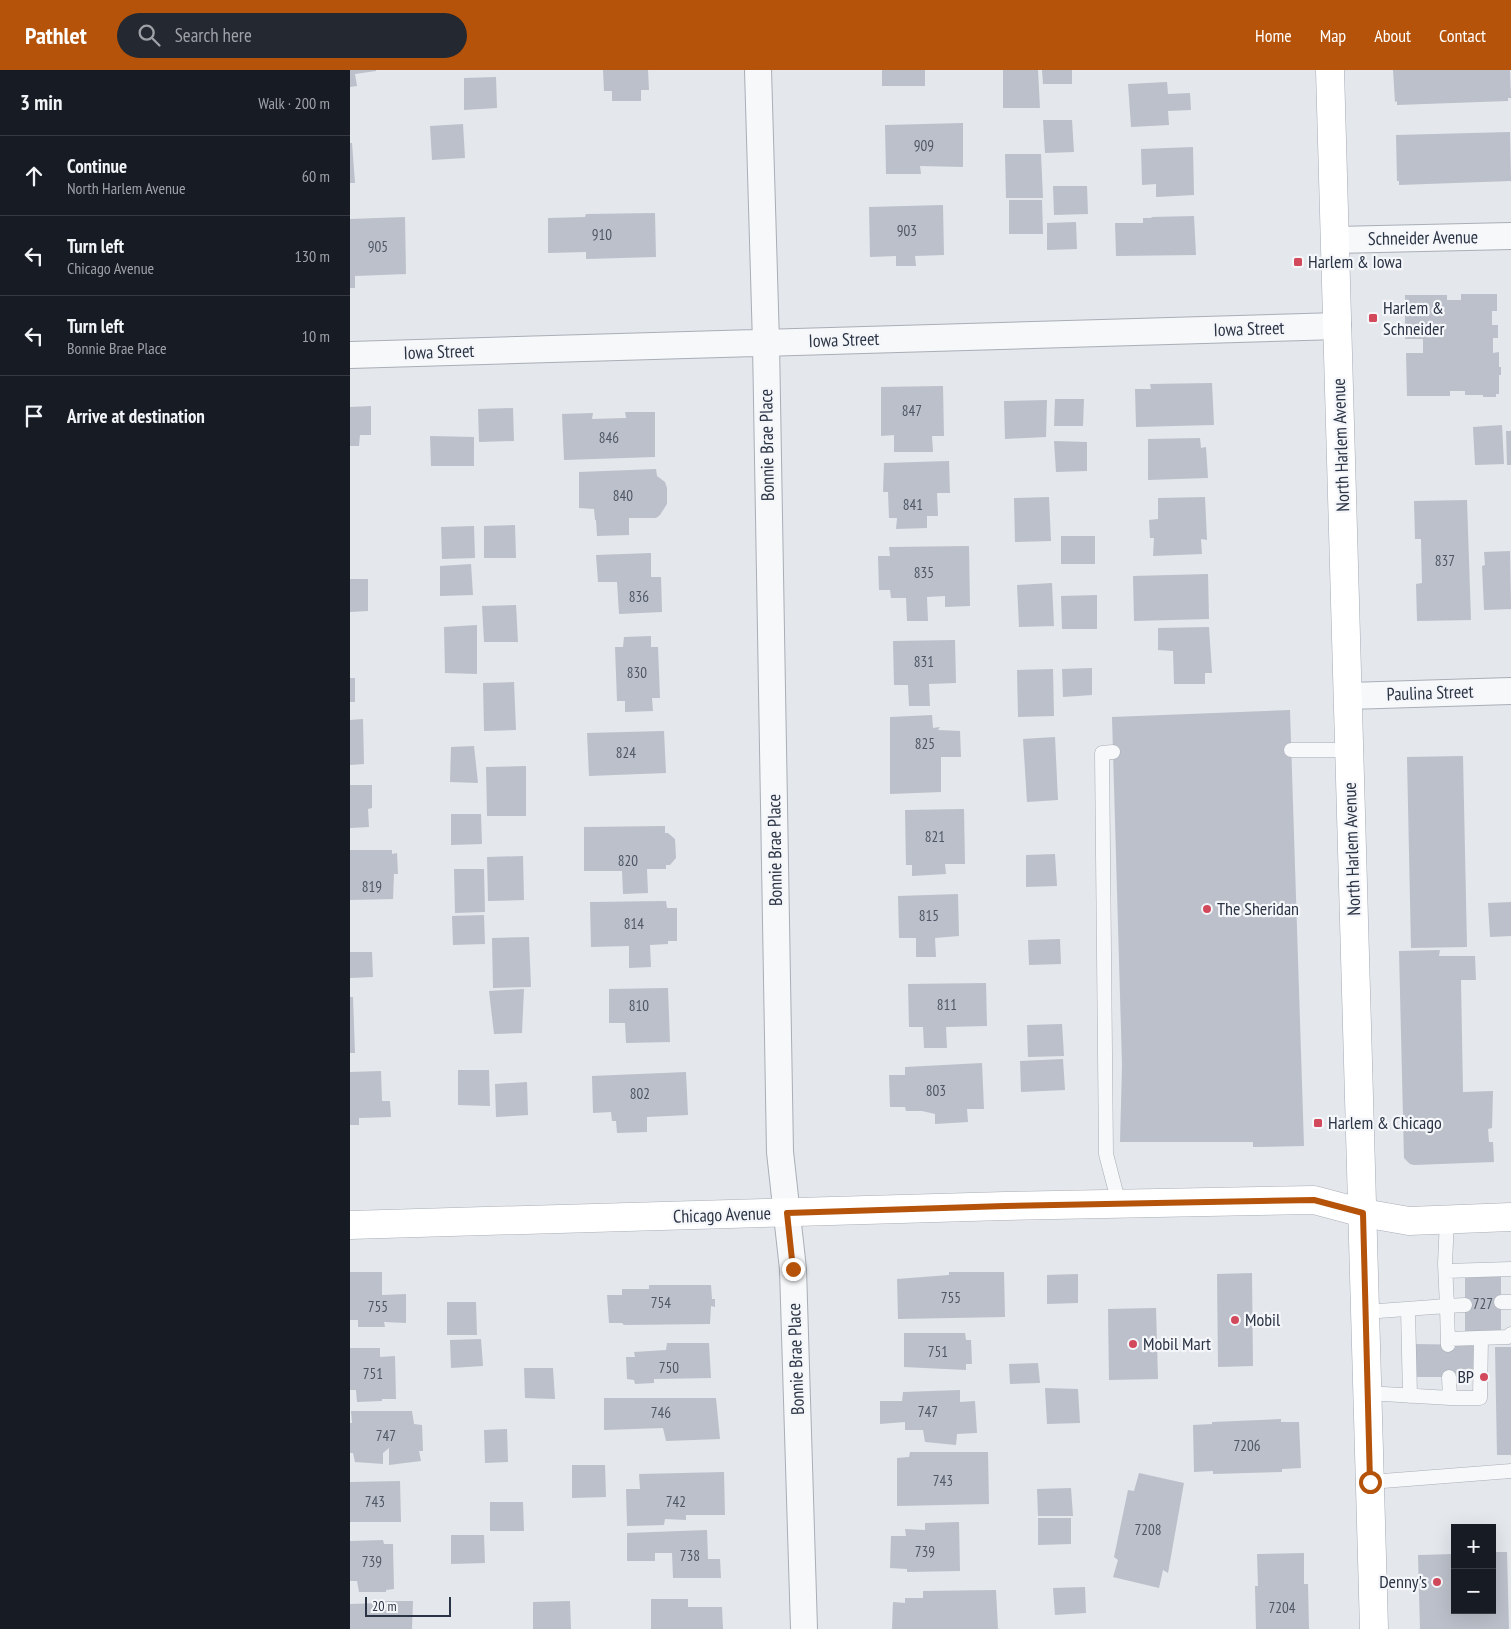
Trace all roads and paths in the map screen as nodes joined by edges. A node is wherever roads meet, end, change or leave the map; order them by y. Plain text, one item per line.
1 (758, 70) edge
2 (1330, 70) edge
3 (1511, 236) edge
4 (1335, 240) junction
5 (1338, 326) junction
6 (766, 343) junction
7 (350, 354) edge
8 (1511, 691) edge
9 (1348, 696) junction
10 (1292, 750) dead end
11 (1350, 750) junction
12 (1113, 752) dead end
13 (1119, 1204) junction
14 (787, 1213) junction
15 (1363, 1213) junction
16 (1511, 1218) edge
17 (1447, 1219) junction
18 (350, 1225) edge
19 (1511, 1269) edge
20 (1446, 1272) junction
21 (1465, 1305) dead end
22 (1447, 1306) junction
23 (1408, 1309) junction
24 (1365, 1312) junction
25 (1511, 1334) edge
26 (1481, 1338) junction
27 (1449, 1376) dead end
28 (1368, 1393) junction
29 (1410, 1396) junction
30 (1450, 1398) junction
31 (1511, 1471) edge
32 (1370, 1482) junction
33 (804, 1629) edge
34 (1374, 1629) edge

1 - 6 street, Bonnie Brae Place
2 - 4 main road, North Harlem Avenue
3 - 4 street, Schneider Avenue
4 - 5 main road, North Harlem Avenue
5 - 6 street, Iowa Street
5 - 9 main road, North Harlem Avenue
6 - 7 street, Iowa Street
6 - 14 street, Bonnie Brae Place
8 - 9 street, Paulina Street
9 - 11 main road, North Harlem Avenue
10 - 11 lane
11 - 15 main road, North Harlem Avenue
12 - 13 lane
13 - 14 main road, Chicago Avenue
13 - 15 main road, Chicago Avenue
14 - 18 main road, Chicago Avenue
14 - 33 street, Bonnie Brae Place
15 - 17 main road, Chicago Avenue
15 - 24 main road, North Harlem Avenue
16 - 17 main road, Chicago Avenue
17 - 20 lane
19 - 20 lane
20 - 22 lane
21 - 22 lane
22 - 23 lane
22 - 26 lane
23 - 24 lane
23 - 29 lane
24 - 28 main road, North Harlem Avenue
25 - 26 lane
26 - 30 lane
27 - 30 lane
28 - 29 lane
28 - 32 main road, North Harlem Avenue
29 - 30 lane
31 - 32 lane
32 - 34 main road, North Harlem Avenue

